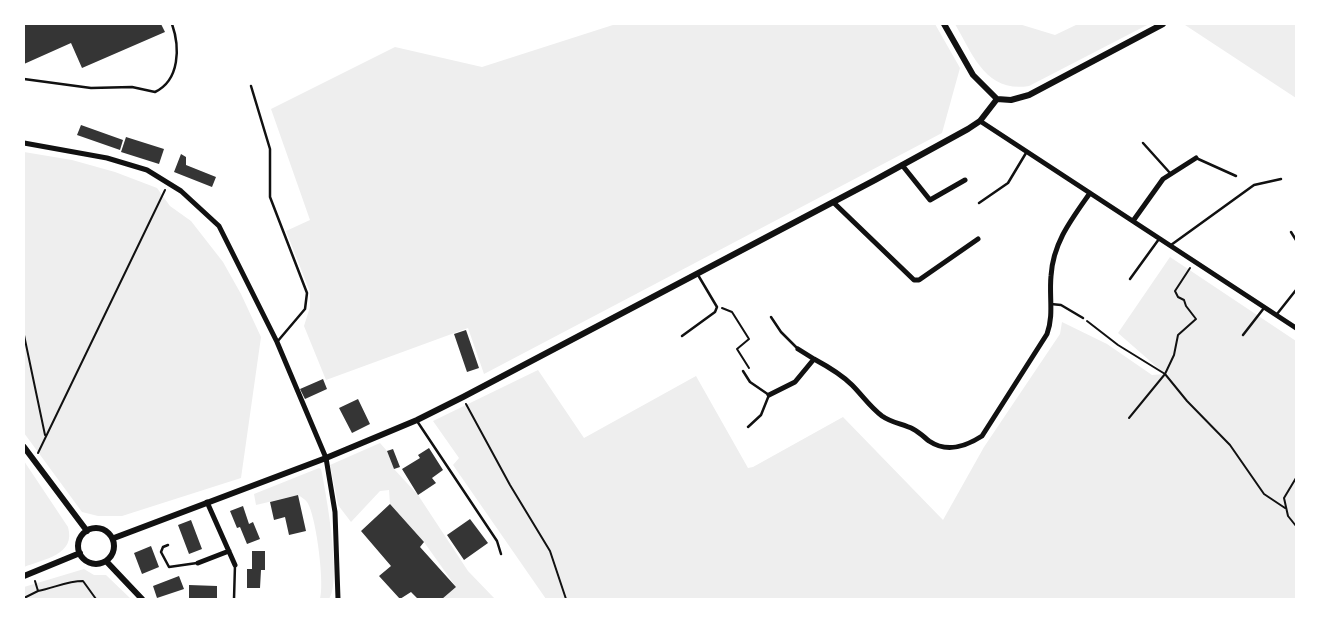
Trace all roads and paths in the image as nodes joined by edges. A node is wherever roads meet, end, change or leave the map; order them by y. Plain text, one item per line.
1 (172, 24) edge
2 (944, 24) edge
3 (1163, 24) edge
4 (24, 79) edge
5 (251, 86) dead end
6 (997, 99) junction
7 (980, 122) junction
8 (24, 143) edge
9 (1143, 143) dead end
10 (1027, 152) junction
11 (1196, 158) joint
12 (902, 165) junction
13 (1171, 174) junction
14 (1236, 176) dead end
15 (1281, 179) dead end
16 (965, 180) dead end
17 (168, 183) junction
18 (1090, 193) junction
19 (832, 202) junction
20 (978, 203) dead end
21 (1133, 221) junction
22 (1291, 232) dead end
23 (978, 239) dead end
24 (1159, 239) junction
25 (1296, 240) edge
26 (1170, 246) junction
27 (1194, 261) junction
28 (697, 273) junction
29 (1130, 279) dead end
30 (1296, 290) edge
31 (1051, 304) junction
32 (717, 307) junction
33 (1265, 307) junction
34 (1276, 315) junction
35 (771, 317) dead end
36 (1083, 318) joint
37 (1296, 328) edge
38 (24, 335) edge
39 (1243, 335) dead end
40 (682, 336) dead end
41 (277, 342) junction
42 (798, 349) joint
43 (814, 359) junction
44 (742, 371) joint
45 (1165, 374) junction
46 (769, 395) junction
47 (463, 397) junction
48 (1129, 418) dead end
49 (417, 420) junction
50 (748, 427) dead end
51 (45, 435) junction
52 (24, 447) edge
53 (326, 458) junction
54 (35, 462) junction
55 (1296, 478) edge
56 (208, 502) junction
57 (1286, 508) junction
58 (1295, 523) edge
59 (87, 530) junction
60 (114, 538) junction
61 (168, 545) dead end
62 (229, 551) junction
63 (80, 553) junction
64 (501, 554) dead end
65 (106, 561) junction
66 (198, 563) joint
67 (235, 565) joint
68 (32, 572) junction
69 (24, 576) edge
70 (38, 591) junction
71 (24, 598) edge
72 (96, 599) edge
73 (142, 599) edge
74 (234, 599) edge
75 (338, 599) edge
76 (566, 599) edge

1 - 4 lane
2 - 6 street
3 - 6 street
5 - 41 lane
6 - 7 street
7 - 10 street
7 - 12 street
8 - 17 street
9 - 13 lane
10 - 18 street
10 - 20 lane
11 - 13 street
11 - 14 lane
12 - 16 street
12 - 19 street
13 - 21 street
15 - 26 lane
17 - 41 street
17 - 51 path
18 - 21 street
18 - 31 street
19 - 23 street
19 - 28 street
21 - 24 street
22 - 25 lane
24 - 26 street
24 - 29 lane
26 - 27 street
27 - 33 street
27 - 45 path
28 - 32 lane
28 - 47 street
30 - 34 lane
31 - 36 lane
31 - 43 street
32 - 40 lane
32 - 44 path
33 - 34 street
33 - 39 lane
34 - 37 street
35 - 42 lane
36 - 45 path
38 - 51 path
41 - 53 street
42 - 43 street
43 - 46 street
44 - 46 lane
45 - 48 path
45 - 57 path
46 - 50 lane
47 - 49 street
47 - 76 path
49 - 53 street
49 - 64 lane
51 - 54 path
52 - 54 street
53 - 56 street
53 - 75 street
54 - 59 street
55 - 57 path
56 - 60 street
56 - 62 street
57 - 58 path
59 - 60 street
59 - 63 street
60 - 65 street
61 - 66 lane
62 - 66 street
62 - 67 street
63 - 65 street
63 - 68 street
65 - 73 street
67 - 74 lane
68 - 69 street
68 - 70 path
70 - 71 path
70 - 72 path

